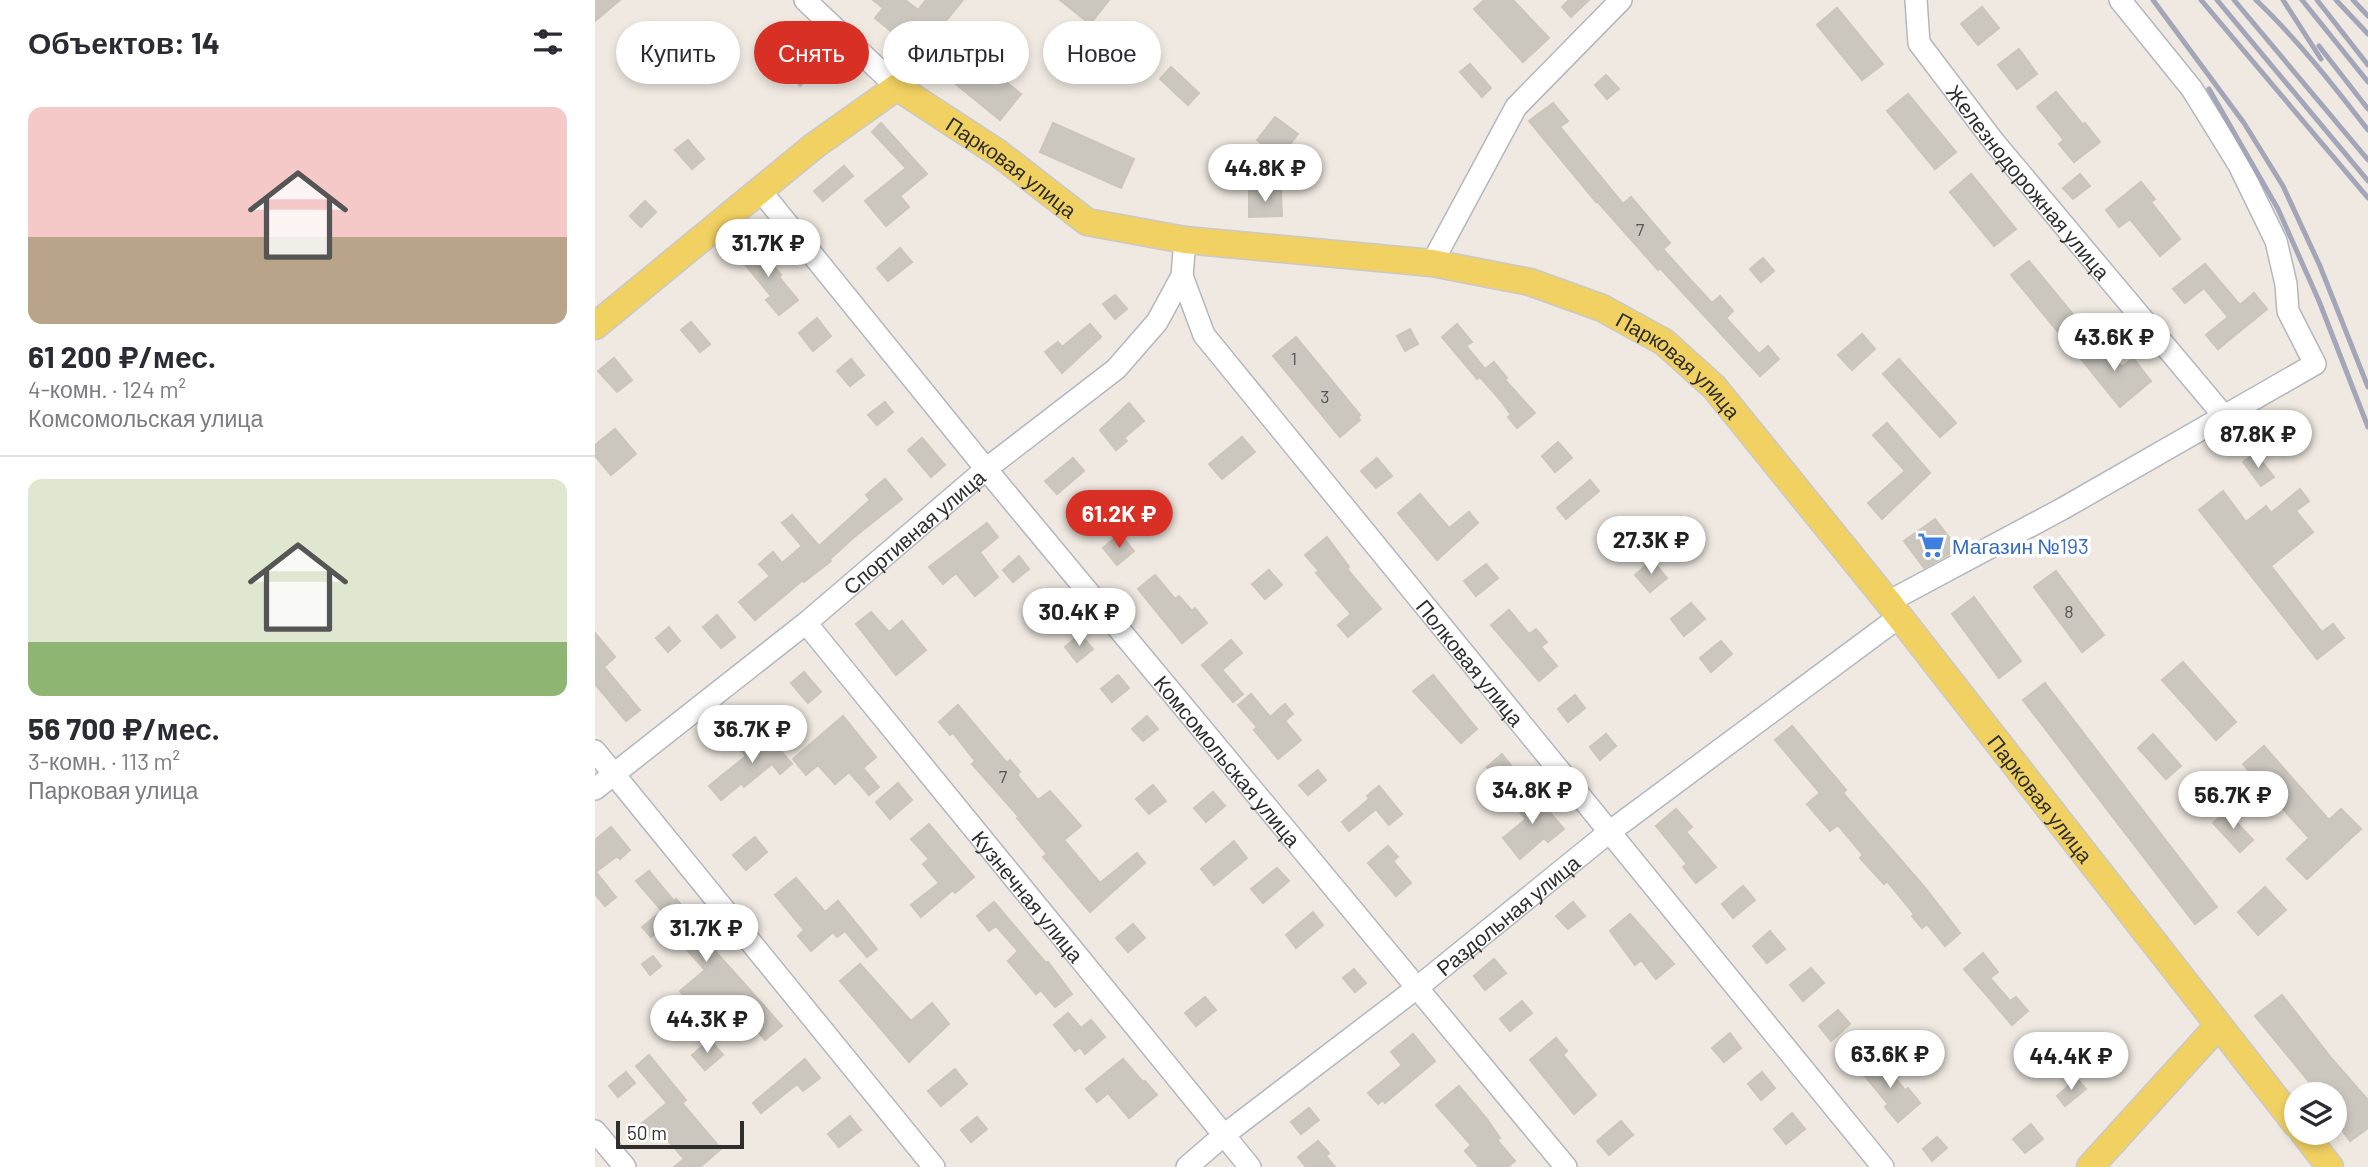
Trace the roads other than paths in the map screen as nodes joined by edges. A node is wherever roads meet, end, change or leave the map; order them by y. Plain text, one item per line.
1 (805, 0) edge
2 (1621, 0) edge
3 (1916, 0) edge
4 (2120, 0) edge
5 (897, 87) junction
6 (760, 190) junction
7 (1185, 240) junction
8 (1432, 263) junction
9 (1182, 276) junction
10 (595, 326) edge
11 (2224, 416) junction
12 (986, 469) junction
13 (1893, 610) junction
14 (806, 623) junction
15 (595, 751) edge
16 (613, 773) junction
17 (595, 789) edge
18 (1608, 833) junction
19 (1418, 987) junction
20 (2218, 1026) junction
21 (2284, 1109) edge
22 (595, 1130) edge
23 (1224, 1135) junction
24 (2313, 1145) edge
25 (625, 1167) edge
26 (934, 1167) edge
27 (1187, 1167) edge
28 (1250, 1167) edge
29 (1566, 1167) edge
30 (1883, 1167) edge
31 (2090, 1167) edge
32 (2330, 1167) edge

1 - 5 street, Парковая улица
2 - 8 street
3 - 11 street, Железнодорожная улица
4 - 11 street, Раздольная улица
5 - 6 main road
5 - 7 main road, Парковая улица
6 - 10 main road
6 - 12 street, Комсомольская улица
7 - 8 main road, Парковая улица
7 - 9 street, Спортивная улица
8 - 13 main road, Парковая улица
9 - 12 street, Спортивная улица
9 - 18 street, Полковая улица
11 - 13 street, Раздольная улица
12 - 14 street, Спортивная улица
12 - 19 street, Комсомольская улица
13 - 18 street, Раздольная улица
13 - 20 main road, Парковая улица
14 - 16 street, Спортивная улица
14 - 23 street, Кузнечная улица
15 - 16 street
16 - 17 street, Спортивная улица
16 - 26 street
18 - 19 street, Раздольная улица
18 - 30 street, Полковая улица
19 - 23 street, Раздольная улица
19 - 29 street, Комсомольская улица
20 - 21 main road, Парковая улица
20 - 31 main road
22 - 25 street
23 - 27 street, Раздольная улица
23 - 28 street, Кузнечная улица
24 - 32 main road

